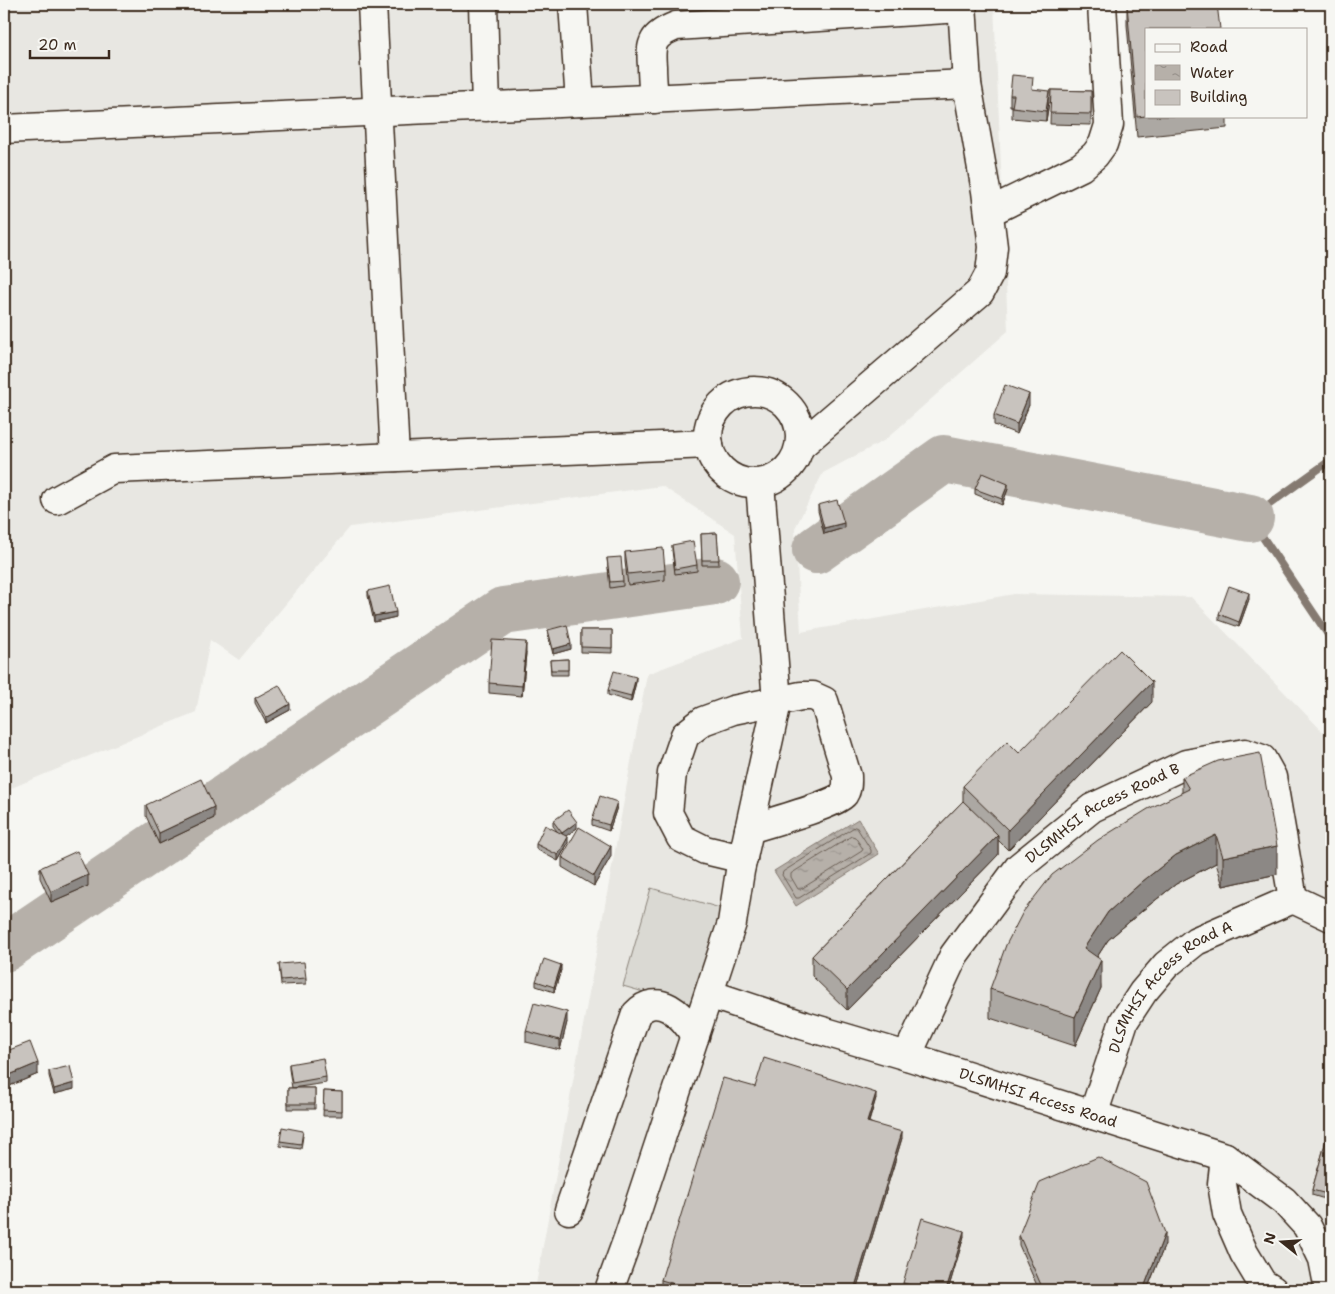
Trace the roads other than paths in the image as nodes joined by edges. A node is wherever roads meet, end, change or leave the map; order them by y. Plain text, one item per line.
1 (372, 4) edge
2 (483, 4) edge
3 (573, 4) edge
4 (1102, 4) edge
5 (962, 6) edge
6 (966, 84) junction
7 (654, 99) junction
8 (580, 102) junction
9 (486, 107) junction
10 (378, 112) junction
11 (4, 129) edge
12 (989, 212) junction
13 (709, 444) junction
14 (800, 446) junction
15 (395, 457) junction
16 (760, 482) junction
17 (57, 500) dead end
18 (777, 702) junction
19 (749, 829) junction
20 (743, 859) junction
21 (1292, 899) junction
22 (1331, 917) edge
23 (709, 994) junction
24 (695, 1036) junction
25 (907, 1056) junction
26 (1093, 1115) junction
27 (1225, 1157) junction
28 (569, 1210) dead end
29 (1263, 1288) edge
30 (610, 1290) edge
31 (1329, 1290) edge

1 - 10 street
2 - 9 street
3 - 8 street
4 - 12 street
5 - 6 street
5 - 7 street
6 - 7 street
6 - 12 street
7 - 8 street
8 - 9 street
9 - 10 street
10 - 11 street
10 - 15 street
12 - 14 street
13 - 14 street
13 - 15 street
13 - 16 street
14 - 16 street
15 - 17 street
16 - 18 street
18 - 19 street
18 - 19 street
18 - 20 street
19 - 20 street
20 - 23 street
21 - 22 street
21 - 25 street, DLSMHSI Access Road B
21 - 26 street, DLSMHSI Access Road A
23 - 24 street
23 - 25 street, DLSMHSI Access Road
24 - 28 street
24 - 30 street
25 - 26 street, DLSMHSI Access Road
26 - 27 street, DLSMHSI Access Road
27 - 29 street
27 - 31 street, DLSMHSI Access Road

